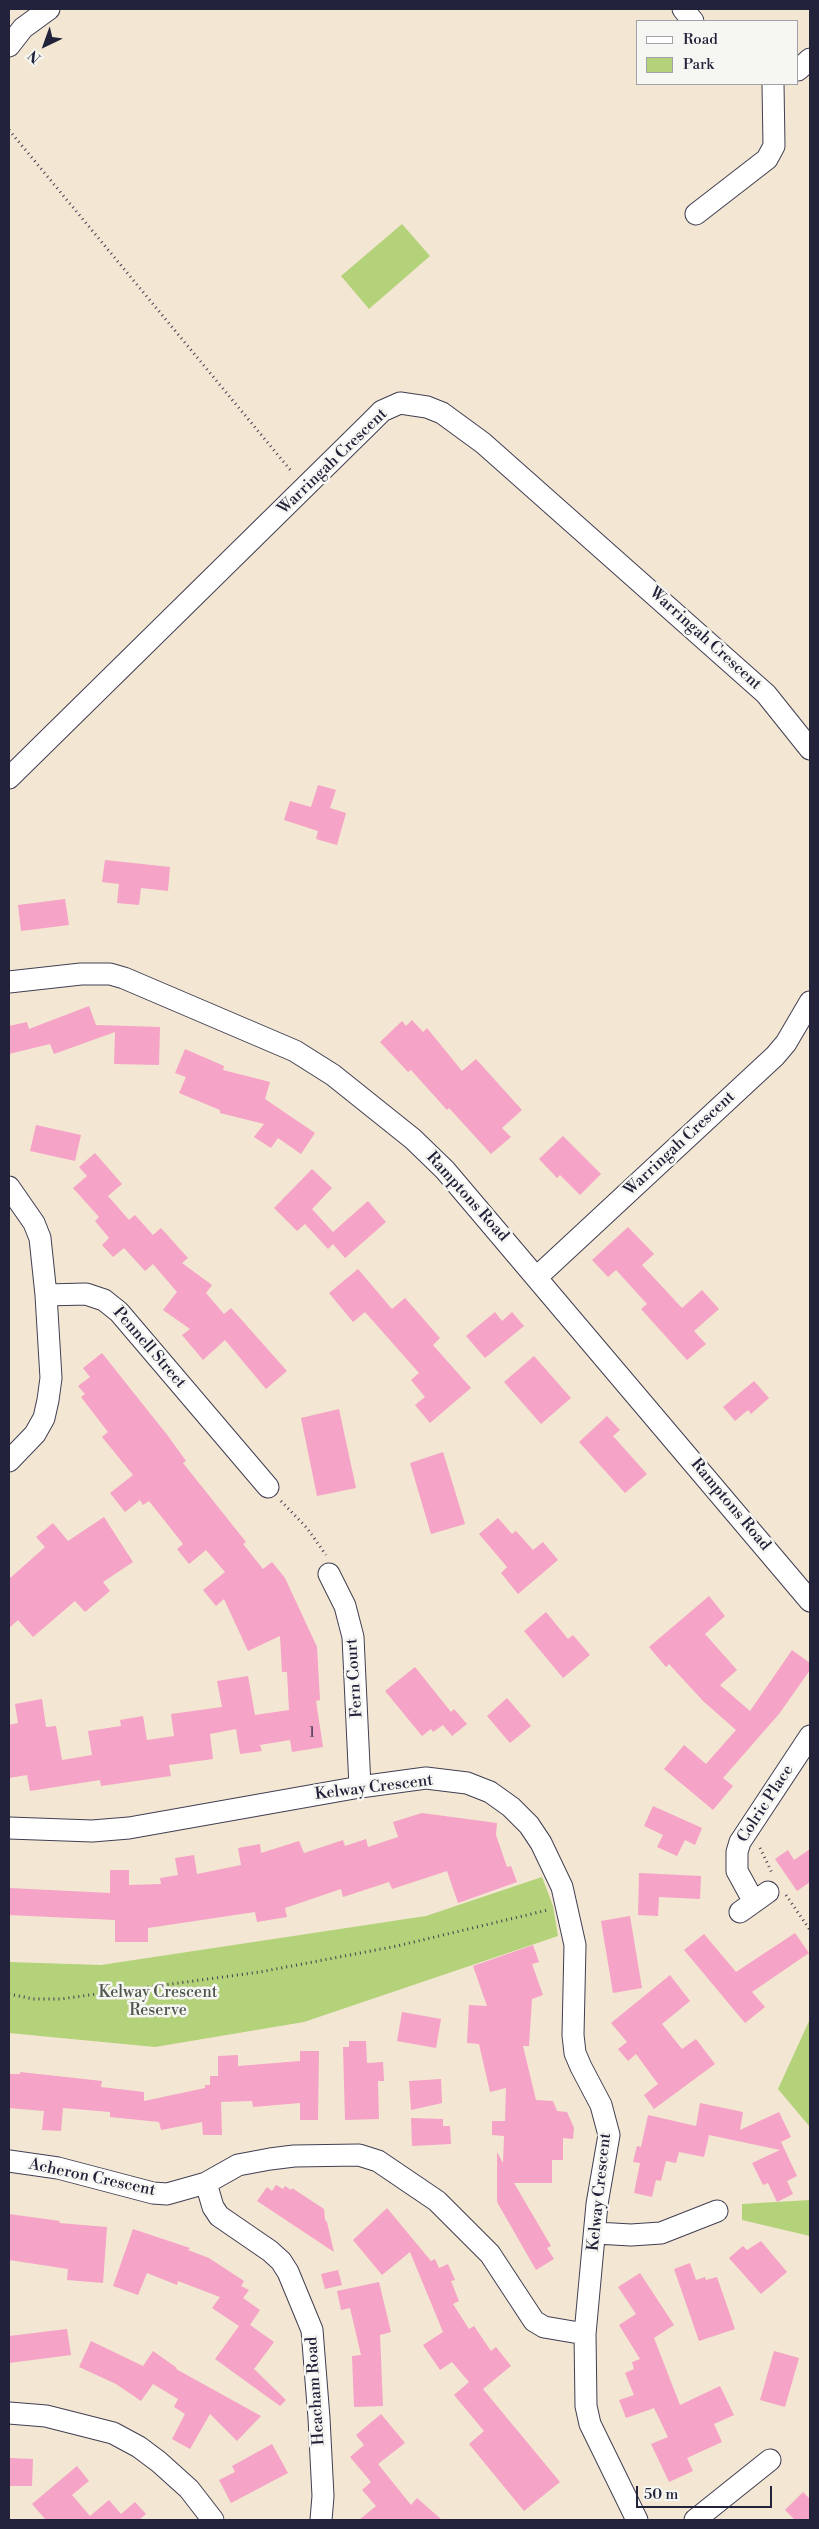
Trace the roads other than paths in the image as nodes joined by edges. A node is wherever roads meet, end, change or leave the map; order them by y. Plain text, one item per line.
1 (683, 9) edge
2 (46, 11) edge
3 (692, 20) edge
4 (9, 28) edge
5 (9, 46) edge
6 (810, 59) edge
7 (799, 69) edge
8 (773, 85) edge
9 (696, 214) dead end
10 (810, 750) edge
11 (9, 778) edge
12 (9, 982) edge
13 (810, 1002) edge
14 (9, 1187) edge
15 (537, 1277) junction
16 (46, 1295) junction
17 (9, 1461) edge
18 (268, 1487) road end
19 (329, 1574) road end
20 (810, 1601) edge
21 (810, 1736) edge
22 (360, 1787) junction
23 (9, 1828) edge
24 (754, 1902) dead end
25 (9, 2161) edge
26 (206, 2184) junction
27 (717, 2211) dead end
28 (596, 2233) junction
29 (585, 2334) junction
30 (9, 2413) edge
31 (770, 2460) dead end
32 (214, 2520) edge
33 (322, 2520) edge
34 (637, 2520) edge
35 (695, 2520) edge

1 - 3 street
2 - 4 street
2 - 5 street
6 - 7 street
8 - 9 street
10 - 11 street, Warringah Crescent
12 - 15 street, Ramptons Road
13 - 15 street, Warringah Crescent
14 - 16 street
15 - 20 street, Ramptons Road
16 - 17 street
16 - 18 street, Pennell Street
19 - 22 street, Fern Court
21 - 24 street, Colric Place
22 - 23 street, Kelway Crescent
22 - 28 street, Kelway Crescent
25 - 26 street, Acheron Crescent
26 - 29 street, Acheron Crescent
26 - 33 street, Heacham Road
27 - 28 street
28 - 29 street, Kelway Crescent
29 - 34 street
30 - 32 street
31 - 35 street

